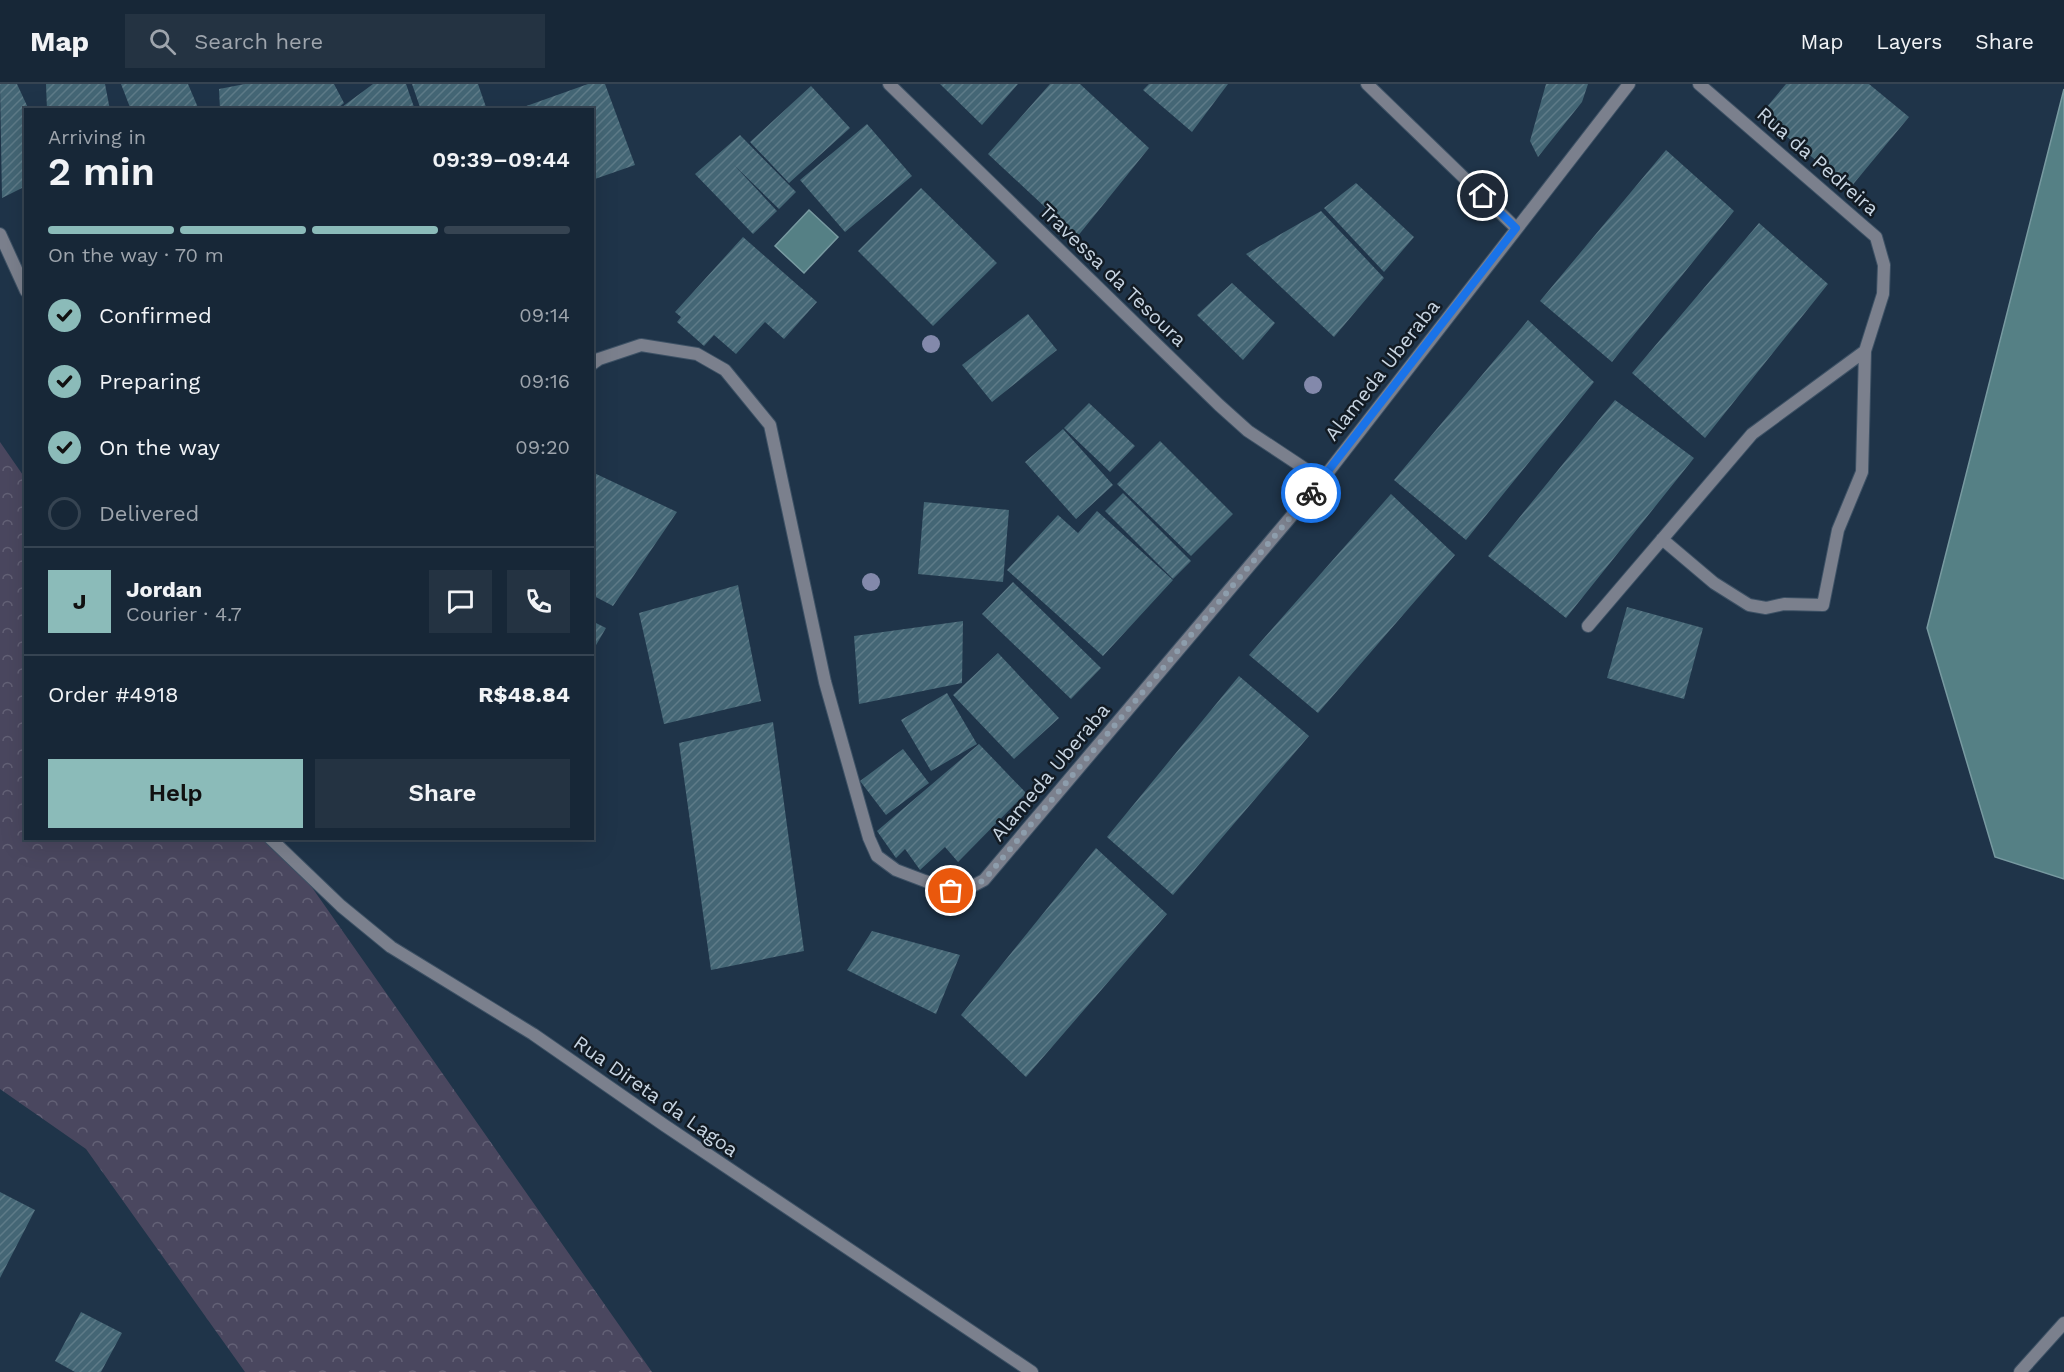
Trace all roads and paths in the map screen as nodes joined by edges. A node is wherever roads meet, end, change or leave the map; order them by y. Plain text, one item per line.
1 (889, 84) edge
2 (1367, 84) edge
3 (1629, 84) edge
4 (1699, 84) edge
5 (1516, 228) junction
6 (0, 234) edge
7 (24, 287) edge
8 (1865, 351) junction
9 (594, 363) edge
10 (1322, 480) junction
11 (1662, 539) junction
12 (1588, 626) dead end
13 (272, 840) edge
14 (2064, 1323) edge
15 (1032, 1372) edge
16 (2020, 1372) edge

1 - 10 street, Travessa da Tesoura
2 - 5 street
3 - 5 street, Alameda Uberaba
4 - 8 street, Rua da Pedreira
5 - 10 street, Alameda Uberaba
6 - 7 street
8 - 11 street
8 - 11 street, Rua da Pedreira
9 - 10 street, Alameda Uberaba
11 - 12 street
13 - 15 street, Rua Direta da Lagoa
14 - 16 street

